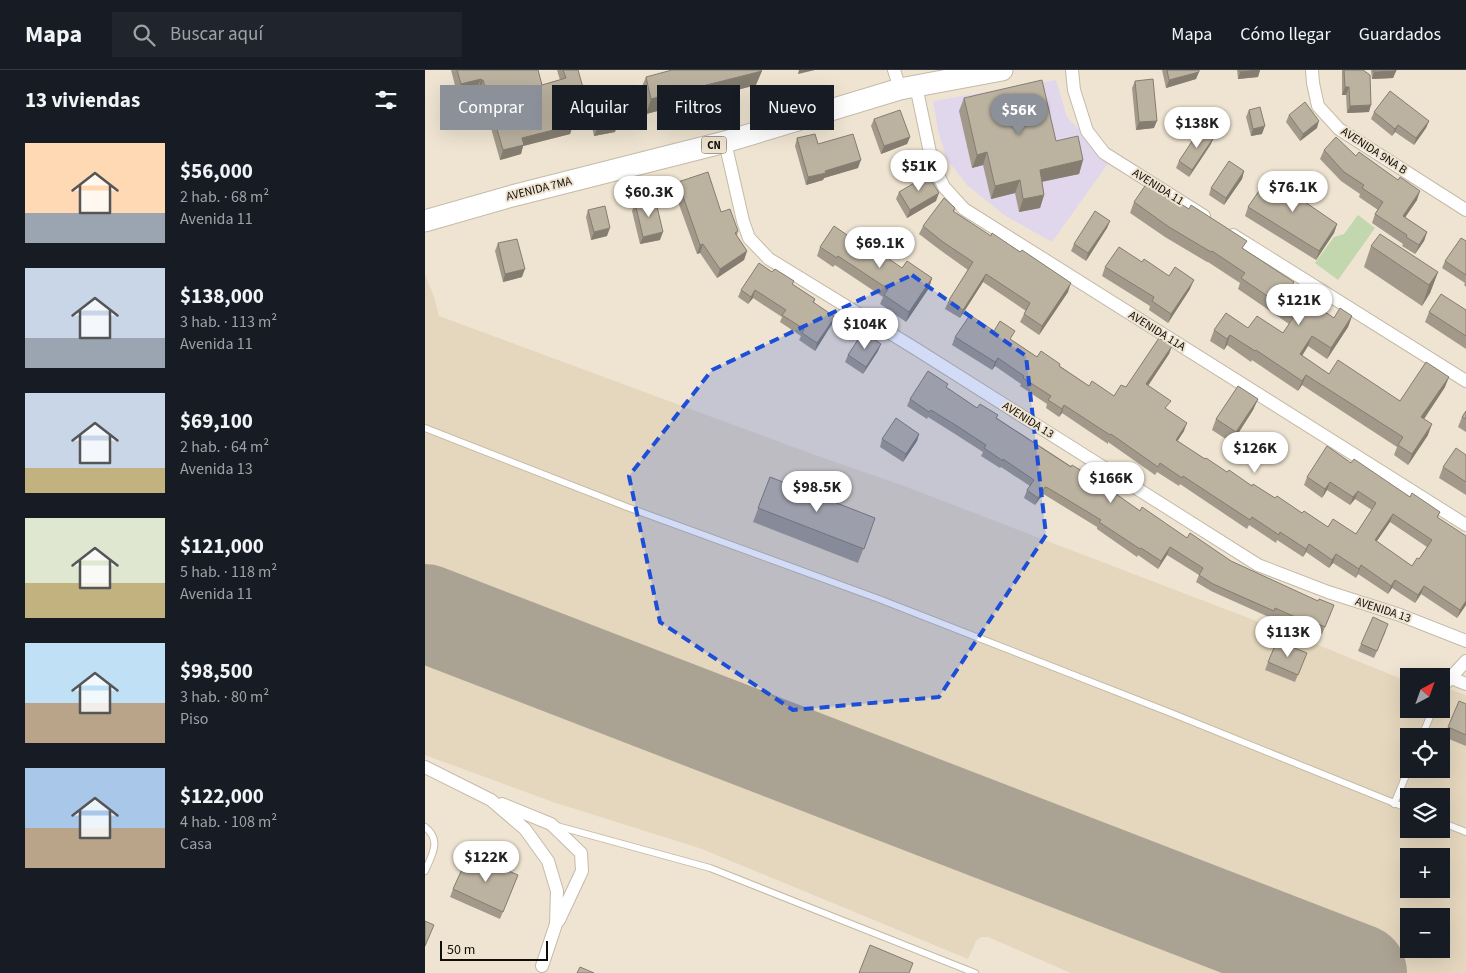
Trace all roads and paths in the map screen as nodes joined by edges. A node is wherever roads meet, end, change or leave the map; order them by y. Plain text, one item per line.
1 (1002, 70) edge
2 (1072, 70) edge
3 (1312, 70) edge
4 (903, 82) edge
5 (725, 142) junction
6 (1466, 210) edge
7 (425, 221) edge
8 (1466, 381) edge
9 (425, 428) edge
10 (1466, 525) edge
11 (1466, 642) edge
12 (1466, 661) edge
13 (1450, 679) edge
14 (1466, 684) edge
15 (1450, 685) edge
16 (425, 767) edge
17 (1405, 778) edge
18 (491, 800) junction
19 (1394, 804) junction
20 (1400, 806) edge
21 (551, 824) junction
22 (1450, 826) edge
23 (425, 827) edge
24 (1466, 832) edge
25 (425, 871) edge
26 (557, 924) junction
27 (541, 969) edge
28 (975, 973) edge

1 - 4 highway, AVENIDA 7MA / CN
2 - 8 street, AVENIDA 11
3 - 6 street, AVENIDA 9NA B
4 - 5 highway, AVENIDA 7MA / CN
4 - 10 street, AVENIDA 11A
5 - 7 highway, AVENIDA 7MA / CN
5 - 11 street, AVENIDA 13
9 - 19 lane
12 - 13 street
14 - 15 street
16 - 18 street
17 - 19 lane
18 - 21 street
18 - 26 street
19 - 20 lane
21 - 26 street
21 - 28 lane
22 - 24 lane
23 - 25 lane
26 - 27 street

